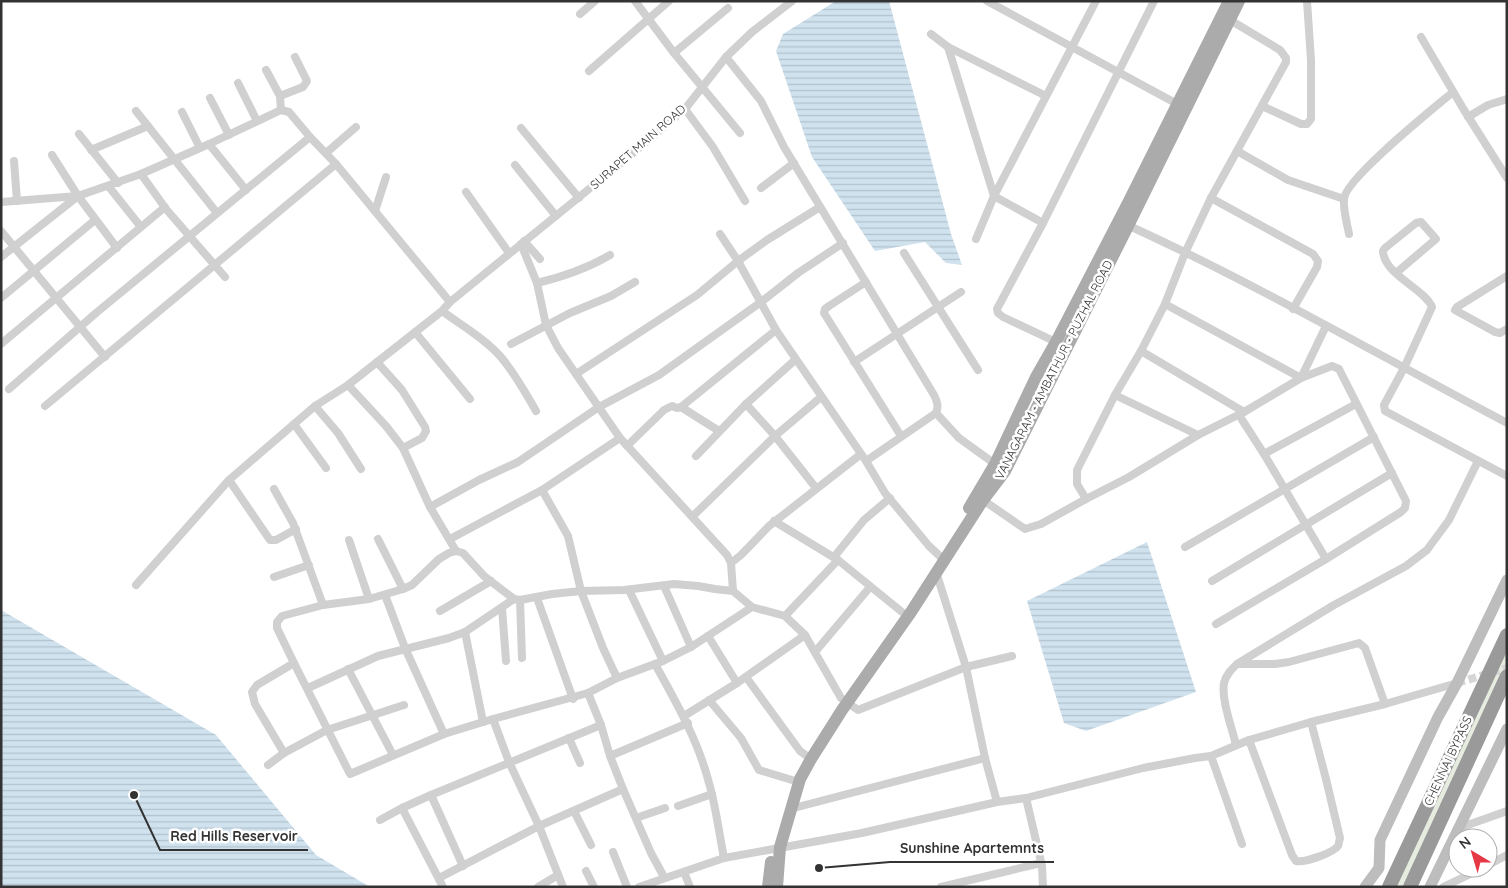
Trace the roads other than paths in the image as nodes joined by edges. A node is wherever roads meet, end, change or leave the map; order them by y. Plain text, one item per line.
1 (595, 1) edge
2 (635, 1) edge
3 (669, 1) edge
4 (792, 1) edge
5 (987, 1) edge
6 (1096, 1) edge
7 (1154, 1) edge
8 (1229, 1) edge
9 (1239, 1) edge
10 (1307, 1) edge
11 (728, 8) dead end
12 (580, 14) dead end
13 (648, 18) junction
14 (1230, 20) junction
15 (931, 34) dead end
16 (1421, 37) dead end
17 (948, 47) junction
18 (1072, 47) junction
19 (674, 53) junction
20 (296, 57) dead end
21 (726, 57) junction
22 (266, 70) dead end
23 (589, 71) dead end
24 (1118, 72) junction
25 (238, 83) dead end
26 (702, 87) junction
27 (1453, 92) junction
28 (280, 96) junction
29 (1046, 96) junction
30 (210, 98) dead end
31 (1507, 99) edge
32 (1262, 106) junction
33 (1182, 107) junction
34 (684, 108) junction
35 (281, 110) junction
36 (136, 111) dead end
37 (182, 112) dead end
38 (1468, 117) junction
39 (257, 121) junction
40 (148, 126) junction
41 (356, 127) dead end
42 (521, 128) dead end
43 (79, 134) dead end
44 (228, 134) junction
45 (740, 134) dead end
46 (310, 137) junction
47 (209, 144) junction
48 (200, 148) junction
49 (91, 150) junction
50 (1237, 151) junction
51 (326, 153) junction
52 (52, 155) dead end
53 (174, 158) junction
54 (14, 162) dead end
55 (336, 164) junction
56 (794, 164) junction
57 (515, 165) dead end
58 (141, 174) junction
59 (386, 177) dead end
60 (1507, 178) edge
61 (118, 183) junction
62 (109, 186) junction
63 (761, 188) dead end
64 (246, 190) junction
65 (466, 192) dead end
66 (78, 196) junction
67 (994, 196) junction
68 (579, 198) junction
69 (1211, 198) junction
70 (1344, 199) junction
71 (17, 201) junction
72 (1, 202) edge
73 (745, 202) dead end
74 (165, 207) junction
75 (820, 207) junction
76 (375, 211) junction
77 (217, 213) junction
78 (556, 216) junction
79 (95, 220) junction
80 (1042, 223) junction
81 (1123, 224) junction
82 (141, 227) junction
83 (1, 231) edge
84 (720, 234) dead end
85 (1349, 234) dead end
86 (189, 236) junction
87 (976, 238) dead end
88 (522, 242) junction
89 (843, 243) junction
90 (14, 247) junction
91 (117, 248) junction
92 (509, 253) junction
93 (904, 253) dead end
94 (1185, 253) junction
95 (610, 255) dead end
96 (1, 257) edge
97 (540, 259) dead end
98 (738, 261) junction
99 (214, 265) junction
100 (34, 271) junction
101 (1396, 273) junction
102 (1507, 276) edge
103 (225, 277) dead end
104 (537, 282) junction
105 (635, 282) dead end
106 (866, 282) junction
107 (962, 292) dead end
108 (1, 298) edge
109 (57, 299) junction
110 (450, 302) junction
111 (760, 302) junction
112 (1165, 304) junction
113 (938, 309) junction
114 (1293, 309) junction
115 (442, 311) junction
116 (546, 324) junction
117 (1326, 326) junction
118 (80, 328) junction
119 (1507, 328) edge
120 (776, 330) junction
121 (415, 332) junction
122 (897, 334) junction
123 (1056, 342) junction
124 (1, 344) edge
125 (511, 344) dead end
126 (1141, 351) junction
127 (105, 357) junction
128 (795, 360) junction
129 (377, 362) junction
130 (854, 362) junction
131 (1404, 368) junction
132 (978, 370) dead end
133 (576, 374) junction
134 (1301, 378) junction
135 (348, 385) junction
136 (8, 389) dead end
137 (1115, 395) junction
138 (821, 397) junction
139 (470, 399) dead end
140 (746, 404) junction
141 (1356, 404) junction
142 (44, 406) dead end
143 (315, 406) junction
144 (599, 407) junction
145 (681, 407) junction
146 (536, 411) dead end
147 (936, 413) junction
148 (1242, 414) junction
149 (1507, 423) edge
150 (294, 424) junction
151 (719, 431) junction
152 (1198, 435) junction
153 (775, 436) junction
154 (901, 436) junction
155 (620, 438) junction
156 (1374, 438) junction
157 (627, 446) junction
158 (403, 448) junction
159 (1264, 454) junction
160 (696, 456) dead end
161 (863, 458) junction
162 (1478, 461) junction
163 (995, 464) junction
164 (326, 468) dead end
165 (360, 469) dead end
166 (1392, 473) junction
167 (1507, 476) edge
168 (228, 480) junction
169 (816, 488) junction
170 (274, 489) dead end
171 (1284, 489) junction
172 (542, 490) junction
173 (890, 498) junction
174 (1086, 499) junction
175 (984, 500) junction
176 (430, 507) junction
177 (693, 516) junction
178 (774, 521) junction
179 (1304, 525) junction
180 (296, 529) junction
181 (378, 539) dead end
182 (450, 539) junction
183 (349, 540) dead end
184 (1185, 546) dead end
185 (456, 551) junction
186 (836, 558) junction
187 (943, 559) junction
188 (1326, 559) junction
189 (731, 563) junction
190 (309, 565) junction
191 (936, 575) junction
192 (274, 577) dead end
193 (1212, 580) dead end
194 (1507, 580) edge
195 (491, 581) junction
196 (136, 585) dead end
197 (664, 586) junction
198 (870, 587) junction
199 (403, 589) junction
200 (629, 590) junction
201 (581, 591) junction
202 (734, 591) junction
203 (385, 595) junction
204 (537, 598) junction
205 (369, 600) junction
206 (517, 600) junction
207 (323, 605) junction
208 (752, 607) junction
209 (502, 608) junction
210 (440, 611) dead end
211 (902, 612) junction
212 (785, 616) junction
213 (1216, 624) dead end
214 (466, 632) junction
215 (805, 635) junction
216 (1507, 635) edge
217 (708, 636) junction
218 (690, 647) junction
219 (405, 648) junction
220 (815, 652) junction
221 (1012, 656) dead end
222 (522, 658) dead end
223 (506, 661) dead end
224 (663, 661) junction
225 (294, 663) junction
226 (655, 664) junction
227 (1237, 664) junction
228 (966, 667) junction
229 (348, 669) junction
230 (1507, 676) edge
231 (746, 677) junction
232 (617, 678) junction
233 (737, 683) junction
234 (1457, 683) junction
235 (308, 688) junction
236 (588, 694) junction
237 (573, 699) junction
238 (710, 700) junction
239 (844, 700) junction
240 (1385, 704) junction
241 (404, 705) dead end
242 (372, 716) junction
243 (493, 719) junction
244 (686, 720) junction
245 (483, 722) junction
246 (1311, 722) junction
247 (601, 725) junction
248 (1507, 729) edge
249 (327, 730) junction
250 (444, 734) junction
251 (569, 738) junction
252 (1250, 740) junction
253 (1236, 745) junction
254 (284, 753) junction
255 (394, 755) junction
256 (610, 756) junction
257 (1211, 756) junction
258 (807, 757) junction
259 (985, 758) junction
260 (509, 762) junction
261 (580, 763) dead end
262 (268, 766) dead end
263 (792, 780) junction
264 (624, 789) junction
265 (712, 794) junction
266 (431, 795) junction
267 (1026, 798) junction
268 (998, 802) junction
269 (678, 806) dead end
270 (402, 808) junction
271 (665, 808) dead end
272 (790, 809) junction
273 (574, 811) junction
274 (1507, 811) edge
275 (636, 818) junction
276 (380, 820) dead end
277 (539, 826) junction
278 (1460, 828) joint
279 (1242, 844) dead end
280 (591, 845) dead end
281 (776, 848) junction
282 (613, 852) dead end
283 (1448, 852) edge
284 (724, 858) junction
285 (1041, 863) junction
286 (463, 866) junction
287 (586, 871) dead end
288 (684, 872) junction
289 (558, 875) junction
290 (664, 877) junction
291 (439, 878) junction
292 (1461, 878) edge
293 (443, 887) edge
294 (538, 887) edge
295 (563, 887) edge
296 (594, 887) edge
297 (627, 887) edge
298 (639, 887) edge
299 (690, 887) edge
300 (768, 887) edge
301 (777, 887) edge
302 (941, 887) edge
303 (1043, 887) edge
304 (1365, 887) edge
305 (1389, 887) edge
306 (1410, 887) edge
307 (1430, 887) edge
308 (1443, 887) edge

1 - 12 street
2 - 13 street
3 - 13 street
4 - 21 street, SURAPET MAIN ROAD
5 - 18 street
6 - 18 street
7 - 24 street
8 - 33 main road
9 - 14 main road, VANAGARAM - AMBATHUR - PUZHAL ROAD
10 - 32 street
11 - 19 street
13 - 19 street
13 - 23 street
14 - 32 street
14 - 33 main road, VANAGARAM - AMBATHUR - PUZHAL ROAD
15 - 17 street
16 - 27 street
17 - 29 street
17 - 67 street
18 - 24 street
18 - 29 street
19 - 26 street
20 - 28 street
21 - 26 street, SURAPET MAIN ROAD
21 - 56 street
22 - 28 street
24 - 33 street
24 - 80 street
25 - 39 street
26 - 34 street, SURAPET MAIN ROAD
26 - 45 street
27 - 38 street
27 - 70 street
28 - 35 street
29 - 67 street
30 - 44 street
31 - 38 street
32 - 50 street
33 - 81 main road, VANAGARAM - AMBATHUR - PUZHAL ROAD
34 - 68 street, SURAPET MAIN ROAD
34 - 73 street
35 - 39 street
35 - 46 street
36 - 40 street
37 - 48 street
38 - 60 street
39 - 44 street
40 - 49 street
40 - 53 street
41 - 51 street
42 - 68 street
43 - 49 street
44 - 47 street
46 - 51 street
46 - 64 street
47 - 48 street
47 - 64 street
48 - 53 street
49 - 61 street
50 - 69 street
50 - 70 street
51 - 55 street
52 - 66 street
53 - 58 street
53 - 77 street
54 - 71 street
55 - 76 street
55 - 99 street
56 - 63 street
56 - 75 street
57 - 78 street
58 - 61 street
58 - 74 street
59 - 76 street
61 - 62 street
62 - 66 street
62 - 82 street
64 - 77 street
65 - 92 street
66 - 71 street
66 - 79 street
66 - 90 street
67 - 80 street
67 - 87 street
68 - 78 street, SURAPET MAIN ROAD
69 - 94 street
69 - 114 street
70 - 85 street
71 - 72 street
74 - 82 street
74 - 86 street
75 - 89 street
75 - 98 street
76 - 110 street
77 - 86 street
78 - 88 street, SURAPET MAIN ROAD
79 - 91 street
79 - 100 street
80 - 123 street
81 - 94 street
81 - 123 main road
81 - 175 main road, VANAGARAM - AMBATHUR - PUZHAL ROAD
82 - 91 street
83 - 90 street
84 - 98 street
86 - 99 street
86 - 118 street
88 - 92 street, SURAPET MAIN ROAD
88 - 97 street
88 - 104 street
89 - 106 street
89 - 111 street
90 - 96 street
90 - 100 street
91 - 109 street
92 - 110 street, SURAPET MAIN ROAD
93 - 113 street
94 - 112 street
94 - 114 street
95 - 104 street
98 - 111 street
98 - 133 street
99 - 103 street
99 - 127 street
100 - 108 street
100 - 109 street
101 - 101 street
101 - 131 street
102 - 119 street
104 - 116 street
105 - 116 street
106 - 122 street
106 - 130 street
107 - 113 street
109 - 118 street
109 - 124 street
110 - 115 street, SURAPET MAIN ROAD
111 - 120 street
111 - 144 street
112 - 126 street
112 - 134 street
113 - 122 street
113 - 132 street
114 - 117 street
115 - 121 street, SURAPET MAIN ROAD
115 - 146 street
116 - 125 street
116 - 133 street
117 - 131 street
117 - 134 street
118 - 127 street
118 - 136 street
120 - 128 street
120 - 145 street
121 - 129 street, SURAPET MAIN ROAD
121 - 139 street
122 - 130 street
122 - 147 street
123 - 163 main road
126 - 137 street
126 - 148 street
127 - 142 street
128 - 138 street
128 - 140 street
129 - 135 street, SURAPET MAIN ROAD
129 - 158 street
130 - 154 street
131 - 149 street
131 - 162 street
133 - 144 street
134 - 141 street
134 - 148 street
135 - 143 street, SURAPET MAIN ROAD
135 - 158 street
137 - 152 street
137 - 174 street
138 - 153 street
138 - 161 street
140 - 151 street
140 - 153 street
141 - 156 street
141 - 159 street
143 - 150 street, SURAPET MAIN ROAD
143 - 165 street
144 - 155 street
144 - 176 street
145 - 151 street
145 - 157 street
147 - 154 street
147 - 163 street
148 - 152 street
148 - 159 street
150 - 164 street
150 - 168 street, SURAPET MAIN ROAD
151 - 160 street
152 - 174 street
153 - 169 street
153 - 177 street
154 - 161 street
155 - 157 street
155 - 172 street
156 - 166 street
156 - 171 street
157 - 177 street
158 - 176 street
159 - 171 street
161 - 169 street
161 - 173 street
162 - 167 street
162 - 227 street
163 - 187 main road
166 - 179 street
166 - 188 street
168 - 180 street
168 - 196 street, SURAPET MAIN ROAD
169 - 178 street
170 - 180 street
171 - 179 street
171 - 184 street
172 - 182 street
172 - 201 street
173 - 186 street
173 - 187 street
174 - 175 street
175 - 187 main road, VANAGARAM - AMBATHUR - PUZHAL ROAD
176 - 182 street
177 - 189 street
178 - 186 street
178 - 189 street
179 - 188 street
179 - 193 street
180 - 190 street
181 - 199 street
182 - 185 street
183 - 205 street
185 - 195 street
185 - 199 street
186 - 198 street
186 - 212 street
187 - 191 main road, VANAGARAM - AMBATHUR - PUZHAL ROAD
187 - 211 main road
188 - 213 street
189 - 202 street
190 - 192 street
190 - 207 street
191 - 228 street
191 - 239 main road, VANAGARAM - AMBATHUR - PUZHAL ROAD
194 - 234 street
195 - 206 street
195 - 210 street
197 - 200 street
197 - 202 street
197 - 218 street
198 - 211 street
198 - 220 street
199 - 203 street
200 - 201 street
200 - 224 street
201 - 204 street
201 - 232 street
202 - 208 street
203 - 205 street
203 - 219 street
204 - 206 street
204 - 237 street
205 - 207 street
206 - 209 street
206 - 222 street
207 - 225 street
208 - 212 street
208 - 217 street
209 - 214 street
209 - 223 street
211 - 239 main road
212 - 215 street
214 - 219 street
214 - 245 street
215 - 220 street
215 - 231 street
216 - 305 highway, CHENNAI BYPASS
217 - 218 street
217 - 233 street
218 - 224 street
219 - 229 street
219 - 250 street
220 - 239 street
221 - 228 street
224 - 226 street
225 - 235 street
225 - 254 street
226 - 232 street
226 - 244 street
227 - 240 street
227 - 253 street
228 - 239 street
228 - 259 street
229 - 235 street
229 - 242 street
230 - 306 highway, CHENNAI BYPASS
231 - 233 street
231 - 258 street
232 - 236 street
233 - 238 street
234 - 240 street
234 - 304 street
235 - 249 street
236 - 237 street
236 - 247 street
237 - 243 street
238 - 244 street
238 - 263 street
239 - 258 main road, VANAGARAM - AMBATHUR - PUZHAL ROAD
240 - 246 street
241 - 242 street
242 - 249 street
242 - 255 street
243 - 245 street
243 - 260 street
244 - 256 street
244 - 265 street
245 - 250 street
246 - 252 street
246 - 252 street
247 - 251 street
247 - 256 street
248 - 278 street
249 - 254 street
249 - 255 street
250 - 255 street
251 - 260 street
251 - 261 street
252 - 253 street
253 - 257 street
254 - 262 street
256 - 264 street
257 - 267 street
257 - 279 street
258 - 263 main road
258 - 272 main road, VANAGARAM - AMBATHUR - PUZHAL ROAD
259 - 268 street
259 - 272 street
260 - 266 street
260 - 277 street
263 - 281 main road
264 - 273 street
264 - 275 street
265 - 269 street
265 - 284 street
266 - 270 street
266 - 286 street
267 - 268 street
267 - 285 street
268 - 281 street
270 - 276 street
270 - 291 street
271 - 275 street
272 - 281 main road, VANAGARAM - AMBATHUR - PUZHAL ROAD
273 - 277 street
273 - 280 street
274 - 278 street
275 - 290 street
277 - 286 street
277 - 289 street
281 - 284 street
281 - 300 main road
281 - 301 main road, VANAGARAM - AMBATHUR - PUZHAL ROAD
282 - 297 street
283 - 307 street
284 - 288 street
285 - 302 street
285 - 303 street
286 - 291 street
287 - 296 street
288 - 290 street
288 - 299 street
289 - 294 street
289 - 295 street
290 - 298 street
291 - 293 street
292 - 308 street

